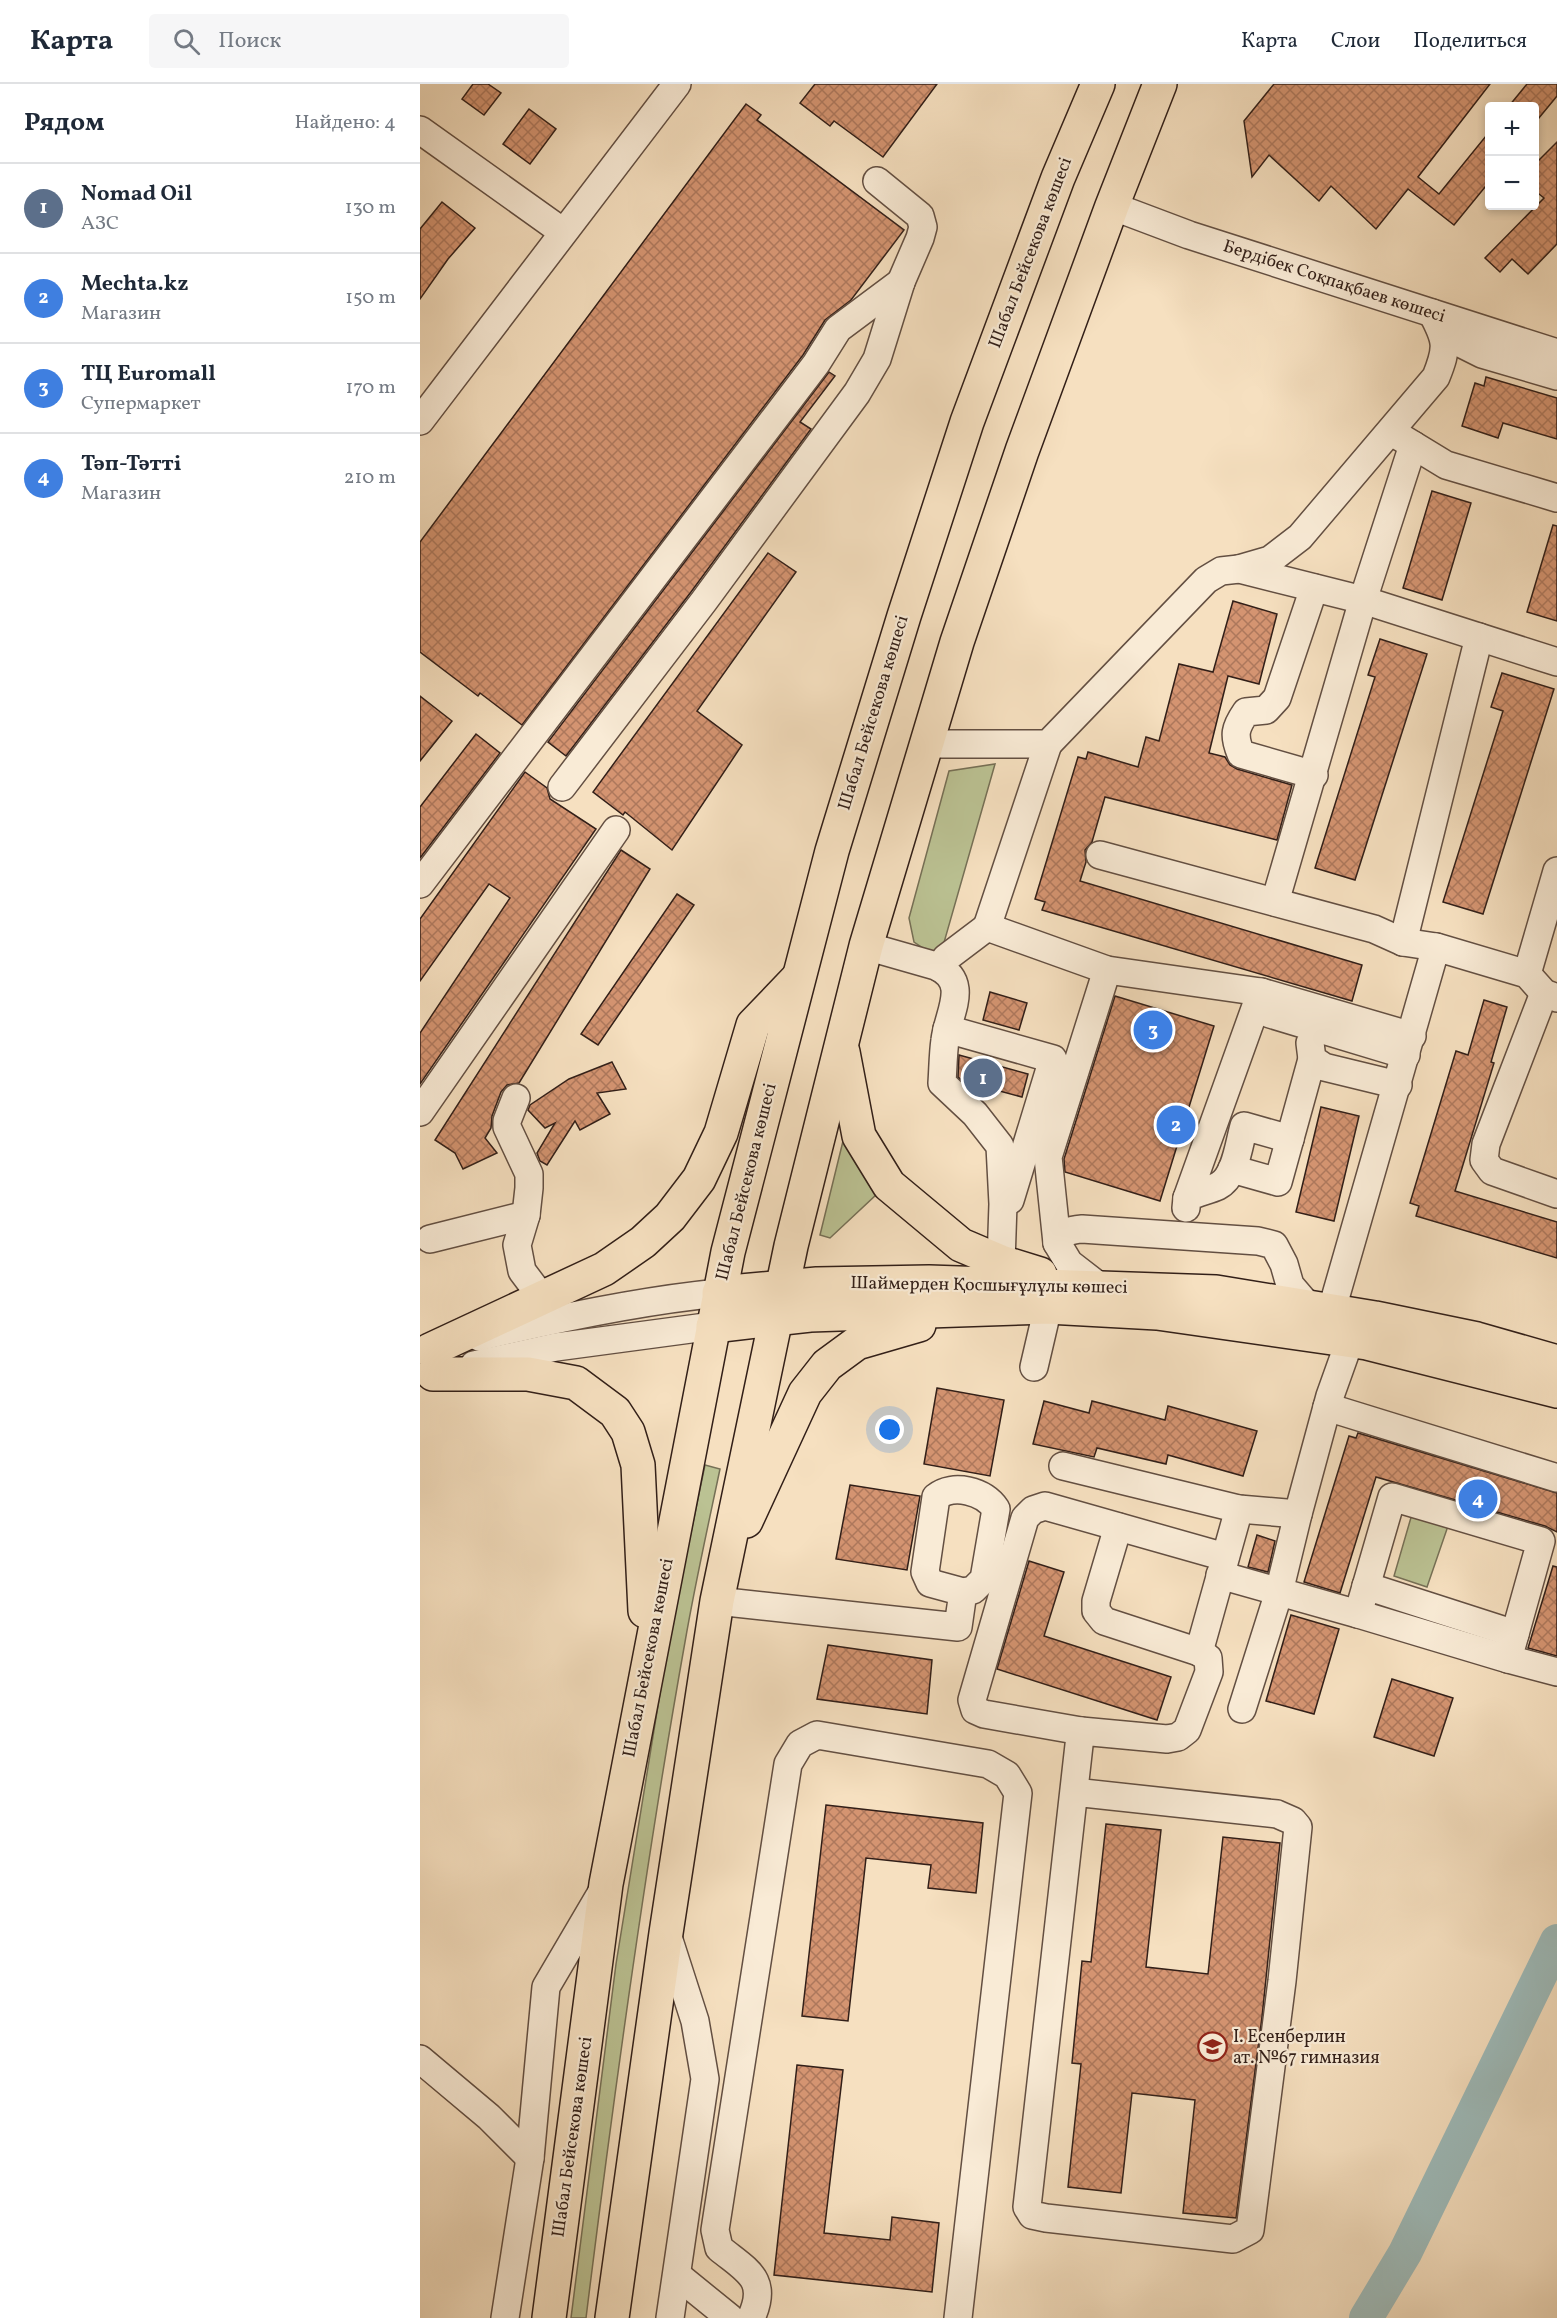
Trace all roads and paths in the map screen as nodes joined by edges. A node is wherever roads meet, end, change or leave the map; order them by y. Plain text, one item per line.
1 (677, 84) edge
2 (1098, 84) edge
3 (1160, 84) edge
4 (420, 130) edge
5 (877, 181) dead end
6 (1112, 206) junction
7 (563, 232) junction
8 (901, 282) junction
9 (1438, 324) junction
10 (1557, 353) edge
11 (1557, 376) edge
12 (420, 421) edge
13 (1389, 431) junction
14 (1413, 446) junction
15 (1557, 498) edge
16 (1239, 569) junction
17 (1314, 588) junction
18 (1363, 600) junction
19 (1479, 637) junction
20 (1557, 662) edge
21 (926, 744) junction
22 (1048, 744) junction
23 (1314, 775) junction
24 (562, 787) dead end
25 (616, 830) dead end
26 (1100, 855) dead end
27 (1557, 871) edge
28 (420, 885) edge
29 (1275, 902) junction
30 (987, 927) junction
31 (1403, 942) junction
32 (866, 946) junction
33 (1436, 947) junction
34 (940, 968) junction
35 (1107, 970) junction
36 (799, 977) junction
37 (1543, 989) edge
38 (1257, 1000) junction
39 (1317, 1018) junction
40 (947, 1029) junction
41 (841, 1041) junction
42 (1409, 1045) junction
43 (1312, 1059) junction
44 (1398, 1084) junction
45 (516, 1098) dead end
46 (420, 1112) edge
47 (1290, 1139) junction
48 (1232, 1169) junction
49 (1557, 1194) edge
50 (1187, 1198) junction
51 (526, 1215) junction
52 (1002, 1224) junction
53 (1182, 1236) junction
54 (430, 1239) dead end
55 (1057, 1244) junction
56 (1001, 1262) junction
57 (1088, 1286) junction
58 (720, 1293) junction
59 (543, 1299) junction
60 (778, 1304) junction
61 (1048, 1307) junction
62 (964, 1312) junction
63 (1330, 1323) junction
64 (713, 1326) junction
65 (1557, 1362) edge
66 (426, 1363) edge
67 (1034, 1368) dead end
68 (1557, 1392) edge
69 (1327, 1407) junction
70 (1063, 1466) dead end
71 (1557, 1478) edge
72 (1239, 1509) junction
73 (1298, 1514) junction
74 (1118, 1527) junction
75 (1223, 1566) junction
76 (720, 1586) junction
77 (1366, 1586) junction
78 (963, 1592) dead end
79 (1279, 1592) junction
80 (1358, 1614) junction
81 (1511, 1646) junction
82 (1199, 1652) junction
83 (648, 1668) junction
84 (1557, 1672) edge
85 (1242, 1709) dead end
86 (1081, 1731) junction
87 (1074, 1792) junction
88 (606, 1884) junction
89 (666, 1933) junction
90 (420, 2059) edge
91 (530, 2158) junction
92 (676, 2275) junction
93 (505, 2318) edge
94 (549, 2318) edge
95 (612, 2318) edge
96 (670, 2318) edge
97 (730, 2318) edge
98 (751, 2318) edge
99 (958, 2318) edge

1 - 7 street
2 - 36 main road, Шабал Бейсекова көшесі
3 - 6 main road
4 - 7 street
5 - 8 street
6 - 9 street, Бердібек Соқпақбаев көшесі
6 - 21 main road
7 - 12 street
8 - 24 street
8 - 28 street
9 - 10 street, Бердібек Соқпақбаев көшесі
9 - 11 street
9 - 13 street
13 - 14 street
13 - 16 street
14 - 15 street
14 - 18 street
16 - 17 street
16 - 22 street
17 - 18 street
17 - 23 street
18 - 19 street
18 - 23 street
19 - 20 street
19 - 31 street
21 - 22 street
21 - 32 main road
22 - 30 street
23 - 29 street
25 - 46 street
26 - 29 street
27 - 37 street
29 - 31 street
30 - 34 street
30 - 35 street
31 - 33 street
32 - 34 street
32 - 41 main road
33 - 37 street
33 - 42 street
34 - 40 street
35 - 38 street
35 - 55 street
36 - 58 main road, Шабал Бейсекова көшесі
36 - 59 main road
37 - 49 street
38 - 39 street
38 - 50 street
39 - 42 street
39 - 43 street
40 - 52 street
40 - 52 street
41 - 56 main road
41 - 60 main road
42 - 44 street
43 - 44 street
43 - 47 street
44 - 63 street
45 - 51 street
47 - 48 street
47 - 48 street
48 - 50 street
50 - 53 street
51 - 54 street
51 - 59 street
52 - 56 street
53 - 55 street
53 - 63 street
55 - 57 street
56 - 57 main road
57 - 60 main road, Шаймерден Қосшығұлұлы көшесі
57 - 63 main road, Шаймерден Қосшығұлұлы көшесі
58 - 60 main road, Шаймерден Қосшығұлұлы көшесі
58 - 64 main road, Шабал Бейсекова көшесі
58 - 66 street, Шаймерден Қосшығұлұлы көшесі
59 - 66 main road
60 - 62 main road, Шаймерден Қосшығұлұлы көшесі
60 - 64 main road, Шаймерден Қосшығұлұлы көшесі
60 - 76 main road
61 - 62 main road, Шаймерден Қосшығұлұлы көшесі
61 - 63 main road, Шаймерден Қосшығұлұлы көшесі
61 - 67 street
62 - 76 main road
63 - 65 main road, Шаймерден Қосшығұлұлы көшесі
63 - 68 main road, Шаймерден Қосшығұлұлы көшесі
63 - 69 street
64 - 66 street, Шаймерден Қосшығұлұлы көшесі
64 - 83 main road, Шабал Бейсекова көшесі
66 - 83 main road
69 - 71 street
69 - 73 street
70 - 72 street
72 - 73 street
72 - 75 street
73 - 79 street
74 - 75 street
74 - 82 street
74 - 86 street
75 - 79 street
75 - 82 street
76 - 78 street
76 - 89 main road
77 - 80 street
77 - 81 street
77 - 81 street
79 - 80 street
79 - 85 street
80 - 81 street
81 - 84 street
82 - 86 street
83 - 88 main road, Шабал Бейсекова көшесі
86 - 87 street
87 - 87 street
88 - 91 street
88 - 94 main road, Шабал Бейсекова көшесі
89 - 92 street
89 - 95 main road
90 - 91 street
91 - 93 street
92 - 96 street
92 - 97 street
98 - 99 street

